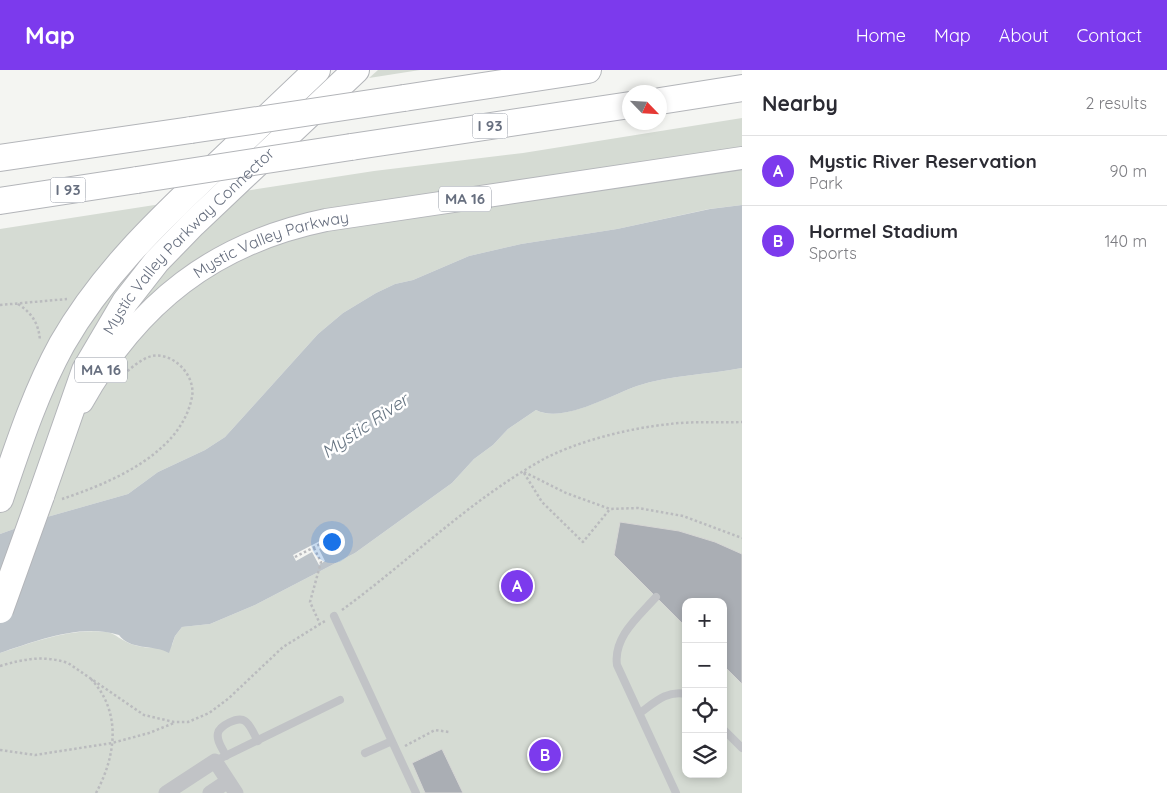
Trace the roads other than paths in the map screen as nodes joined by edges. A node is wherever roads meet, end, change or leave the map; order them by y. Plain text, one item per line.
1 (317, 70) edge
2 (356, 70) edge
3 (588, 70) edge
4 (742, 88) edge
5 (667, 100) edge
6 (622, 106) edge
7 (0, 158) edge
8 (742, 158) edge
9 (0, 201) edge
10 (49, 498) junction
11 (0, 499) edge
12 (656, 597) dead end
13 (0, 610) edge
14 (334, 616) road end
15 (682, 693) edge
16 (340, 700) dead end
17 (640, 713) junction
18 (727, 732) edge
19 (258, 741) junction
20 (392, 741) junction
21 (742, 748) edge
22 (365, 754) dead end
23 (221, 758) junction
24 (232, 787) edge
25 (166, 793) edge
26 (210, 793) edge
27 (416, 793) edge
28 (676, 793) edge

1 - 11 highway, MA 16
2 - 10 highway, Mystic Valley Parkway Connector
3 - 7 highway, bridge
4 - 5 highway
6 - 9 highway, I 93, bridge
8 - 10 main road, Mystic Valley Parkway / MA 16
10 - 13 highway, Mystic Valley Parkway / MA 16, bridge
12 - 17 lane
14 - 20 lane
15 - 17 lane
16 - 19 lane
17 - 28 lane
18 - 21 lane
19 - 23 lane
19 - 23 lane
20 - 22 lane
20 - 27 lane
23 - 24 street
23 - 25 street
24 - 26 street

